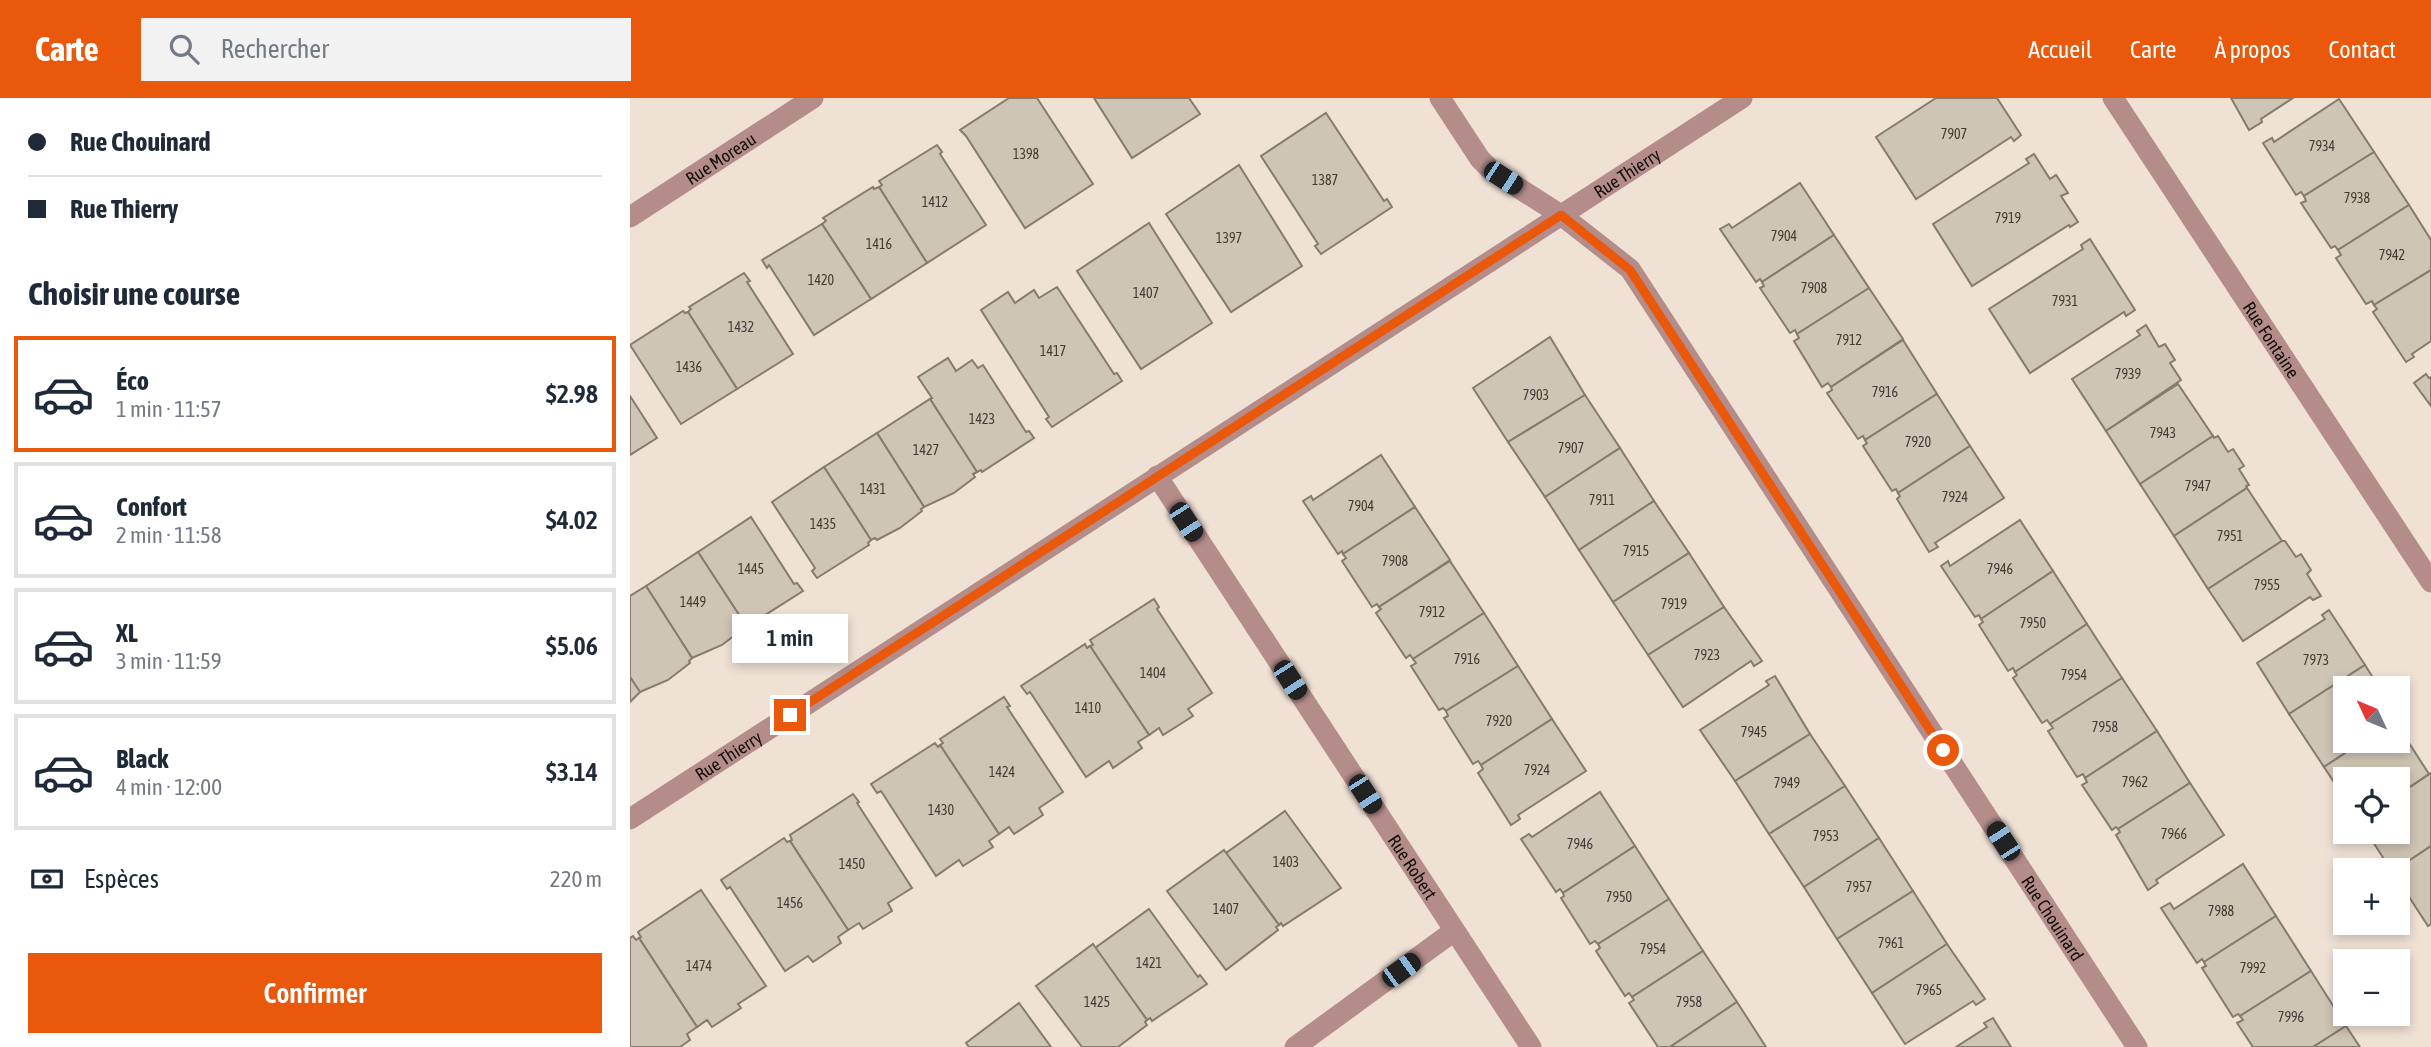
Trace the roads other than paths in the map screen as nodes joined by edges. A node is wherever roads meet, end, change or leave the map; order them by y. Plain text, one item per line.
1 (1440, 98) edge
2 (1742, 98) edge
3 (2113, 98) edge
4 (808, 99) edge
5 (1561, 215) junction
6 (630, 216) edge
7 (1157, 476) junction
8 (2431, 582) edge
9 (630, 818) edge
10 (1454, 931) junction
11 (1295, 1047) edge
12 (1531, 1047) edge
13 (2137, 1047) edge

1 - 5 street, Rue Chouinard
2 - 5 street, Rue Thierry
3 - 8 street, Rue Fontaine
4 - 6 street, Rue Moreau
5 - 7 street, Rue Thierry
5 - 13 street, Rue Chouinard
7 - 9 street, Rue Thierry
7 - 10 street, Rue Robert
10 - 11 street
10 - 12 street, Rue Robert

